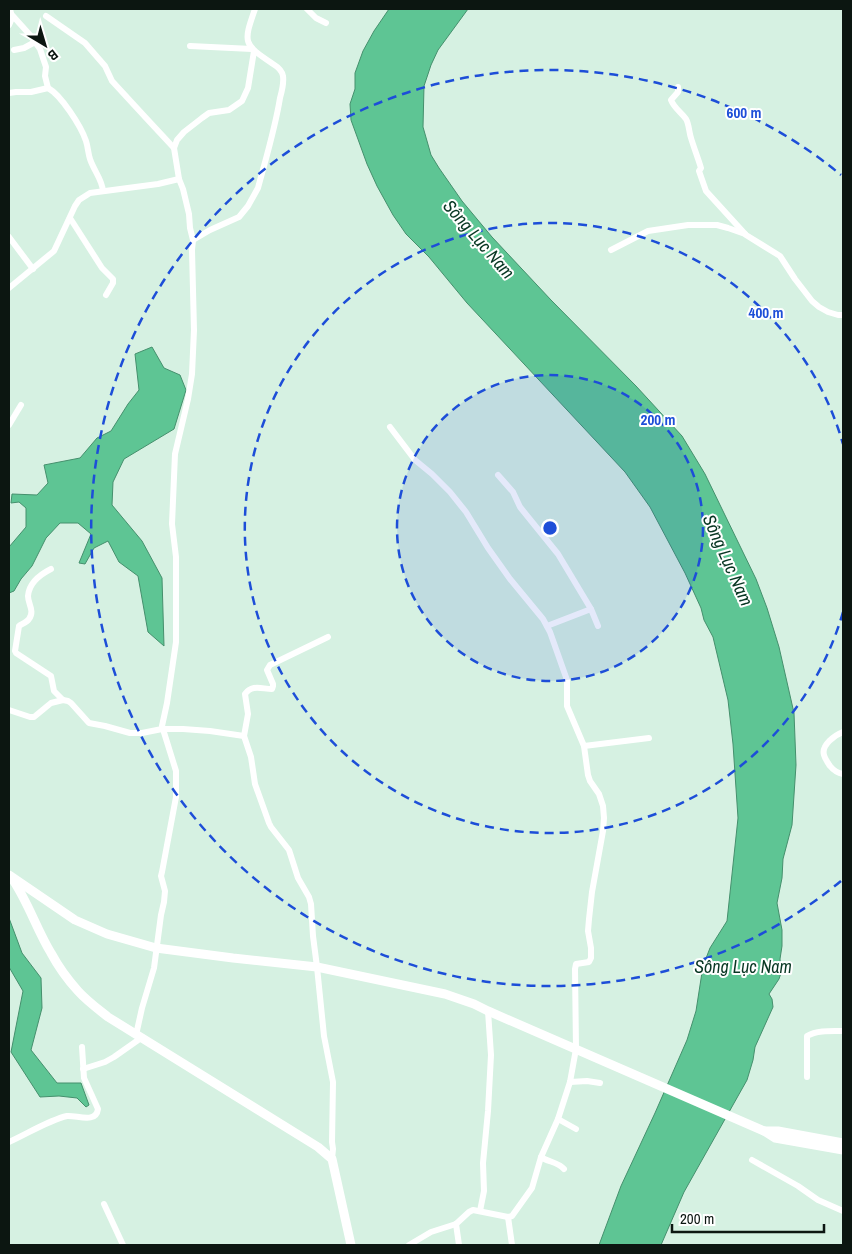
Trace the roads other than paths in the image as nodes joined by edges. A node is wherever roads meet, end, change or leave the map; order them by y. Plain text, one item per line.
1 (255, 9) edge
2 (307, 9) edge
3 (11, 12) edge
4 (46, 16) dead end
5 (326, 24) dead end
6 (9, 25) edge
7 (35, 42) junction
8 (190, 46) dead end
9 (14, 50) dead end
10 (253, 50) junction
11 (678, 87) dead end
12 (48, 88) junction
13 (9, 93) edge
14 (174, 148) junction
15 (179, 179) junction
16 (103, 192) junction
17 (70, 218) junction
18 (746, 235) junction
19 (9, 237) edge
20 (193, 240) junction
21 (611, 250) dead end
22 (33, 269) junction
23 (9, 288) edge
24 (106, 295) dead end
25 (843, 315) edge
26 (21, 405) dead end
27 (9, 425) edge
28 (390, 427) dead end
29 (498, 475) dead end
30 (51, 569) dead end
31 (591, 609) junction
32 (546, 626) junction
33 (598, 626) dead end
34 (328, 637) dead end
35 (63, 700) junction
36 (9, 710) edge
37 (162, 729) junction
38 (843, 732) edge
39 (244, 736) junction
40 (649, 738) dead end
41 (584, 746) junction
42 (843, 774) edge
43 (9, 876) edge
44 (156, 948) junction
45 (317, 967) junction
46 (488, 1011) junction
47 (843, 1031) edge
48 (139, 1037) junction
49 (82, 1046) dead end
50 (576, 1049) junction
51 (83, 1069) junction
52 (807, 1077) dead end
53 (570, 1082) junction
54 (600, 1083) dead end
55 (558, 1119) junction
56 (576, 1129) dead end
57 (764, 1131) junction
58 (9, 1141) edge
59 (843, 1143) edge
60 (843, 1150) edge
61 (540, 1158) junction
62 (332, 1159) junction
63 (752, 1160) dead end
64 (564, 1169) dead end
65 (104, 1204) dead end
66 (480, 1211) junction
67 (843, 1211) edge
68 (508, 1217) junction
69 (456, 1224) junction
70 (123, 1245) edge
71 (351, 1245) edge
72 (409, 1245) edge
73 (459, 1245) edge
74 (512, 1245) edge

1 - 10 street
2 - 5 street
3 - 6 street
3 - 7 street
4 - 14 street
7 - 9 street
7 - 12 street
8 - 10 street
10 - 14 street
10 - 20 street
11 - 18 street
12 - 13 street
12 - 16 street
14 - 15 street
15 - 16 street
15 - 20 street
16 - 17 street
17 - 22 street
17 - 24 street
18 - 21 street
18 - 25 street
19 - 22 street
20 - 37 street
22 - 23 street
26 - 27 street
28 - 32 street
29 - 31 street
30 - 35 street
31 - 32 street
31 - 33 street
32 - 41 street
34 - 39 street
35 - 36 street
35 - 37 street
37 - 39 street
37 - 44 street
38 - 42 street
39 - 45 street
40 - 41 street
41 - 50 street
43 - 44 street
43 - 48 street
44 - 45 street
44 - 48 street
45 - 46 street
45 - 62 street
46 - 50 street
46 - 66 street
47 - 52 street
48 - 51 street
48 - 62 street
49 - 51 street
50 - 53 street
50 - 57 street
51 - 58 street
53 - 54 street
53 - 55 street
55 - 56 street
55 - 61 street
57 - 59 street
57 - 60 street
61 - 64 street
61 - 68 street
62 - 71 street
63 - 67 street
65 - 70 street
66 - 68 street
66 - 69 street
68 - 74 street
69 - 72 street
69 - 73 street

